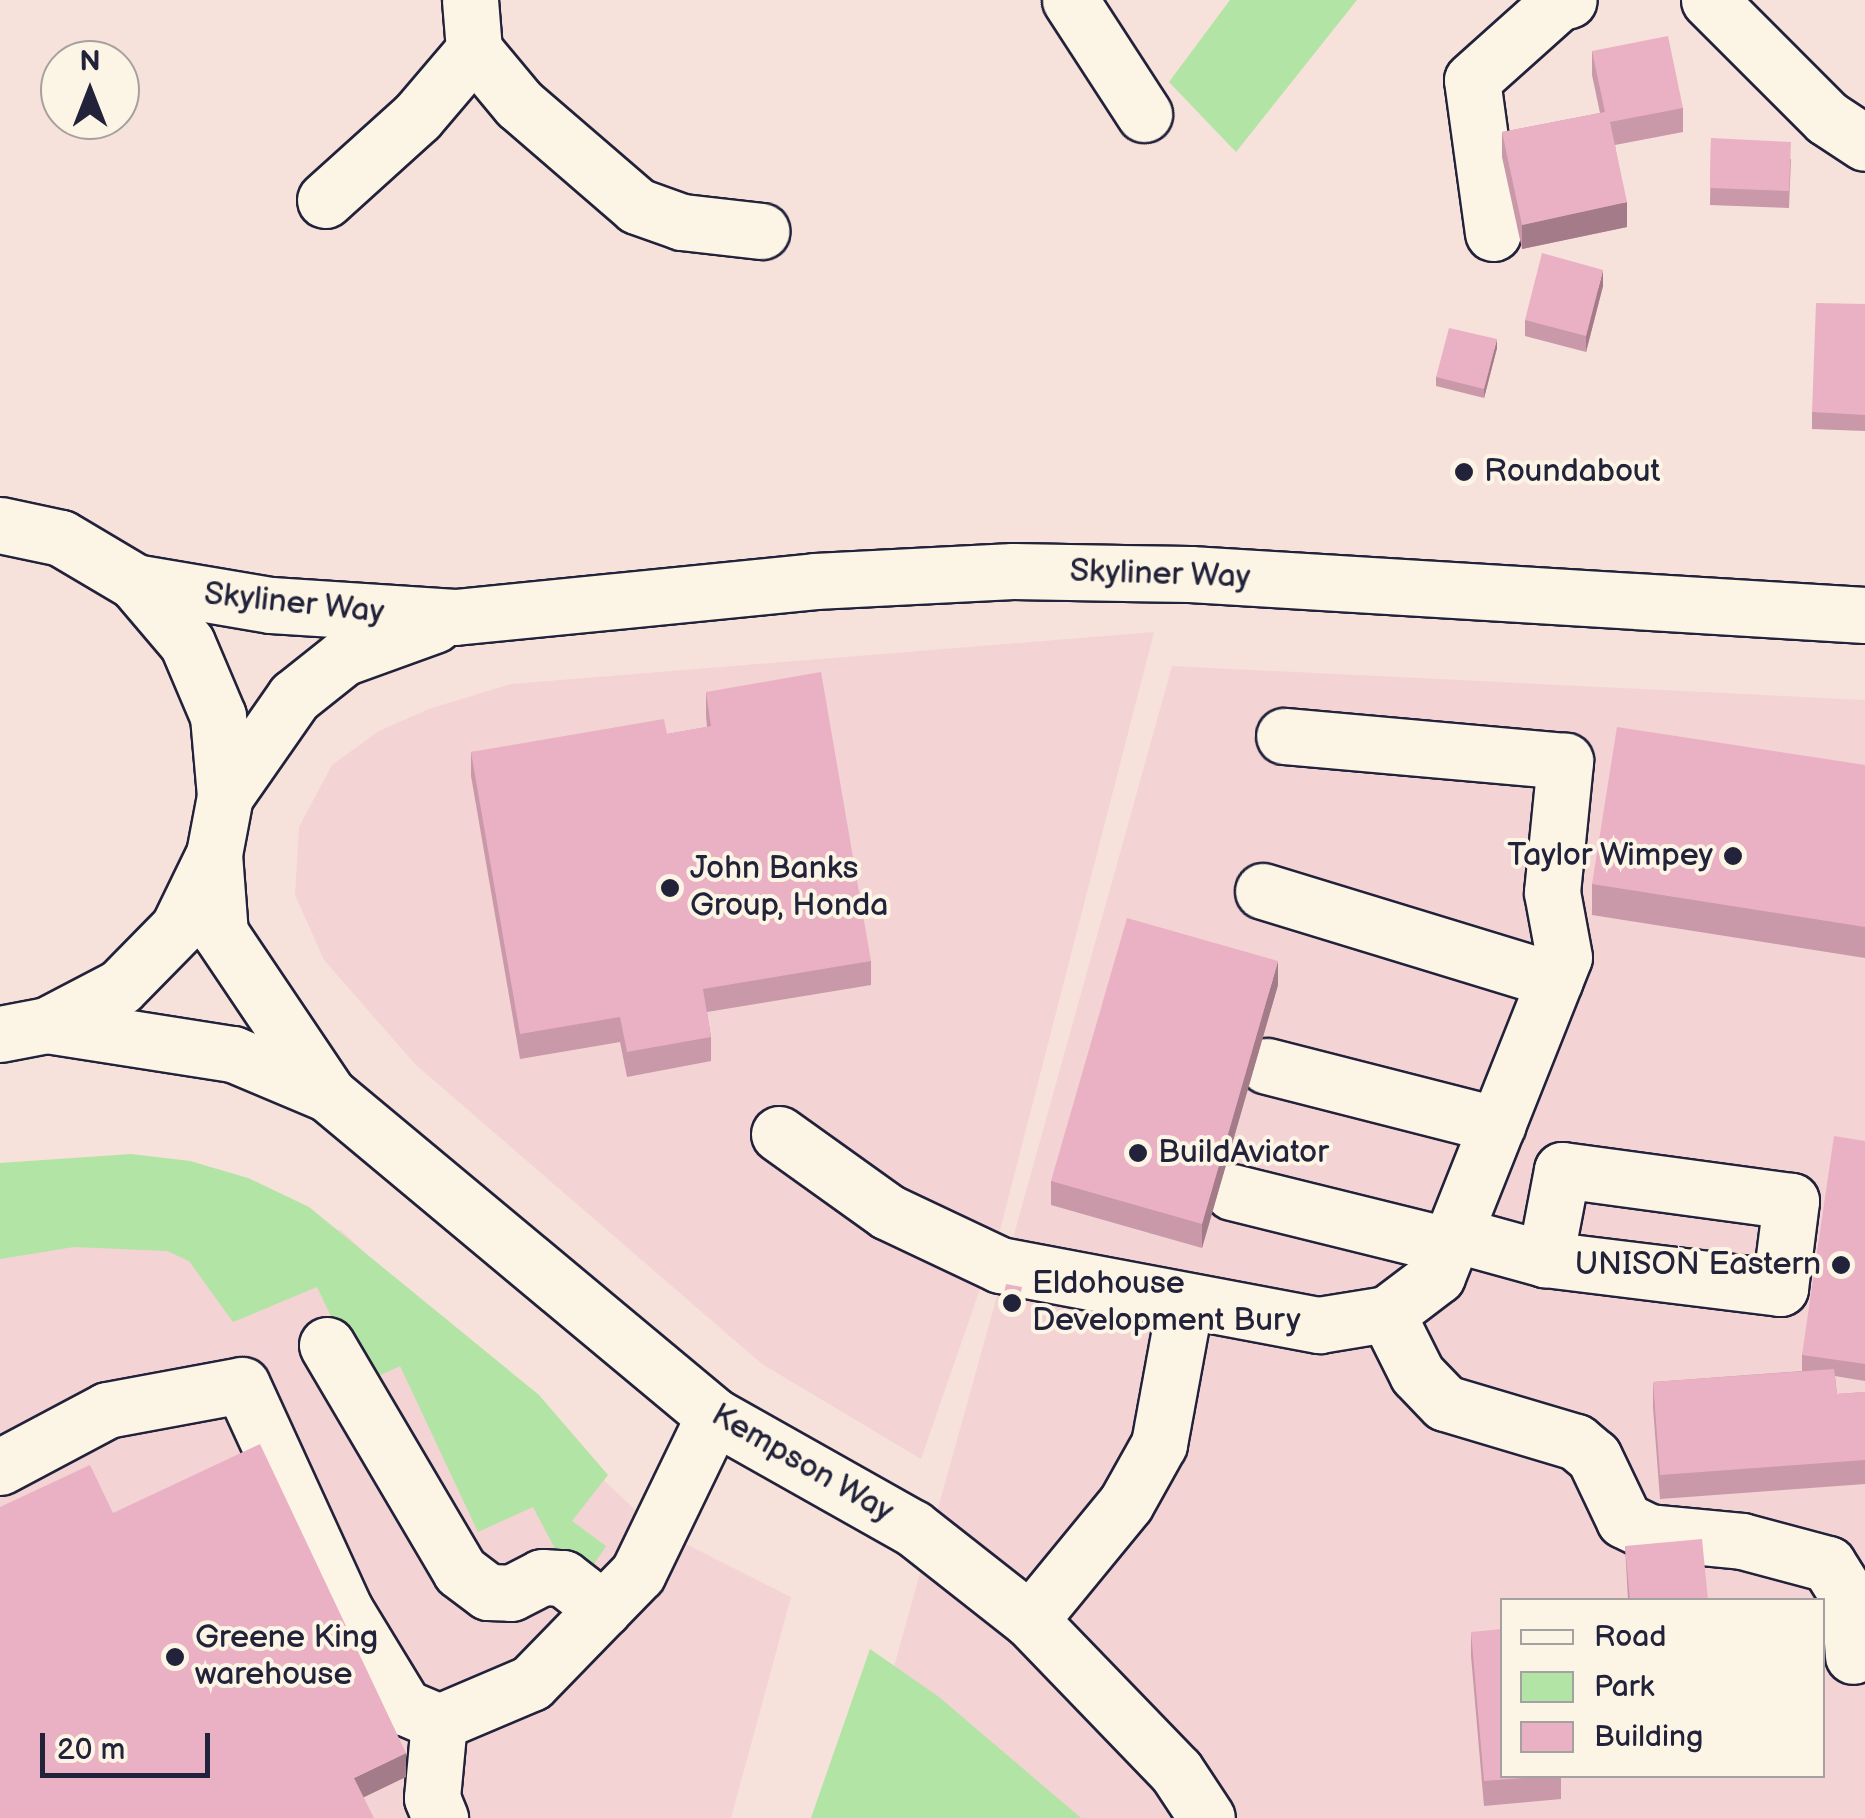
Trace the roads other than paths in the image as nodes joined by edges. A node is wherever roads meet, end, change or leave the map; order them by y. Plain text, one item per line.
1 (1070, 0) edge
2 (1569, 0) edge
3 (1709, 0) edge
4 (472, 25) edge
5 (1144, 114) dead end
6 (1865, 143) edge
7 (325, 200) dead end
8 (761, 232) dead end
9 (1493, 233) dead end
10 (0, 525) edge
11 (134, 582) junction
12 (1865, 615) edge
13 (456, 617) junction
14 (1284, 736) dead end
15 (225, 796) junction
16 (214, 854) junction
17 (1263, 891) dead end
18 (1560, 969) junction
19 (24, 1029) edge
20 (1267, 1066) dead end
21 (328, 1094) junction
22 (1498, 1125) junction
23 (779, 1134) dead end
24 (1232, 1192) dead end
25 (1452, 1240) junction
26 (1545, 1259) dead end
27 (1185, 1304) junction
28 (1388, 1314) junction
29 (326, 1345) dead end
30 (714, 1416) junction
31 (0, 1466) edge
32 (603, 1609) junction
33 (1030, 1620) junction
34 (1853, 1656) dead end
35 (439, 1722) junction
36 (440, 1818) edge
37 (1207, 1818) edge

1 - 5 street
2 - 9 street
3 - 6 street
4 - 7 street
4 - 8 street
10 - 11 street
11 - 13 street, Skyliner Way
11 - 15 street
12 - 13 street, Skyliner Way
13 - 15 street, Skyliner Way
14 - 18 street
15 - 16 street
16 - 19 street
16 - 21 street, Kempson Way
17 - 18 street
18 - 22 street
19 - 21 street, Kempson Way
20 - 22 street
21 - 30 street, Kempson Way
22 - 25 street
23 - 27 street
24 - 25 street
25 - 26 street
25 - 28 street
27 - 28 street
27 - 33 street
28 - 34 street
29 - 32 street
30 - 32 street
30 - 33 street, Kempson Way
31 - 35 street
32 - 35 street
33 - 37 street, Kempson Way
35 - 36 street

